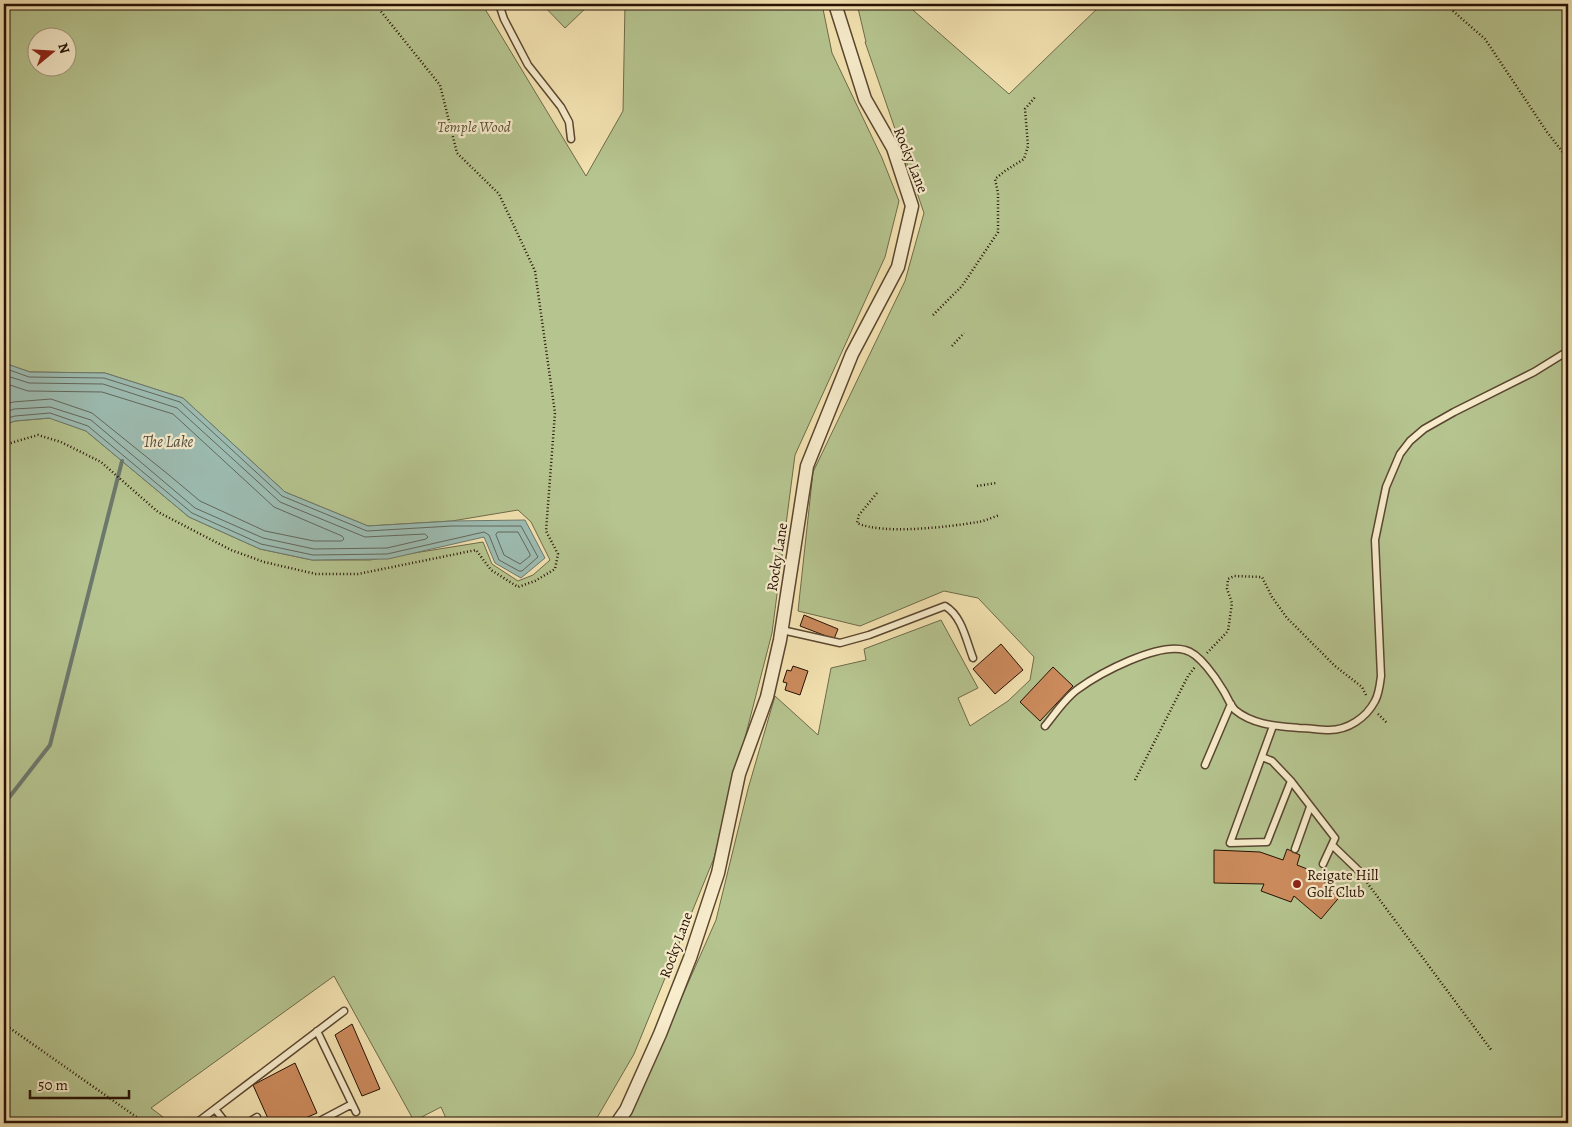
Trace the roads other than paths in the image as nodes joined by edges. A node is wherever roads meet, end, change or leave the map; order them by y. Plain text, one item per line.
1 (500, 4) edge
2 (835, 4) edge
3 (571, 140) dead end
4 (1568, 352) edge
5 (782, 630) junction
6 (973, 658) dead end
7 (1231, 704) junction
8 (1045, 726) dead end
9 (1273, 726) junction
10 (1262, 758) junction
11 (1204, 765) dead end
12 (1291, 781) junction
13 (1310, 807) junction
14 (1332, 845) junction
15 (1295, 849) dead end
16 (1324, 864) dead end
17 (1360, 872) road end
18 (344, 1011) dead end
19 (317, 1031) junction
20 (352, 1104) junction
21 (215, 1109) junction
22 (356, 1112) dead end
23 (257, 1117) dead end
24 (201, 1123) edge
25 (226, 1123) edge
26 (247, 1123) edge
27 (316, 1123) edge
28 (617, 1123) edge

1 - 3 lane
2 - 5 street, Rocky Lane
4 - 9 lane
5 - 6 lane
5 - 28 street, Rocky Lane
7 - 8 lane
7 - 9 lane
7 - 11 lane
9 - 10 lane
10 - 12 lane
10 - 12 lane
12 - 13 lane
13 - 14 lane
13 - 15 lane
14 - 16 lane
14 - 17 lane
18 - 19 lane
19 - 20 lane
19 - 21 lane
20 - 22 lane
20 - 27 lane
21 - 24 lane
21 - 25 lane
23 - 26 lane

